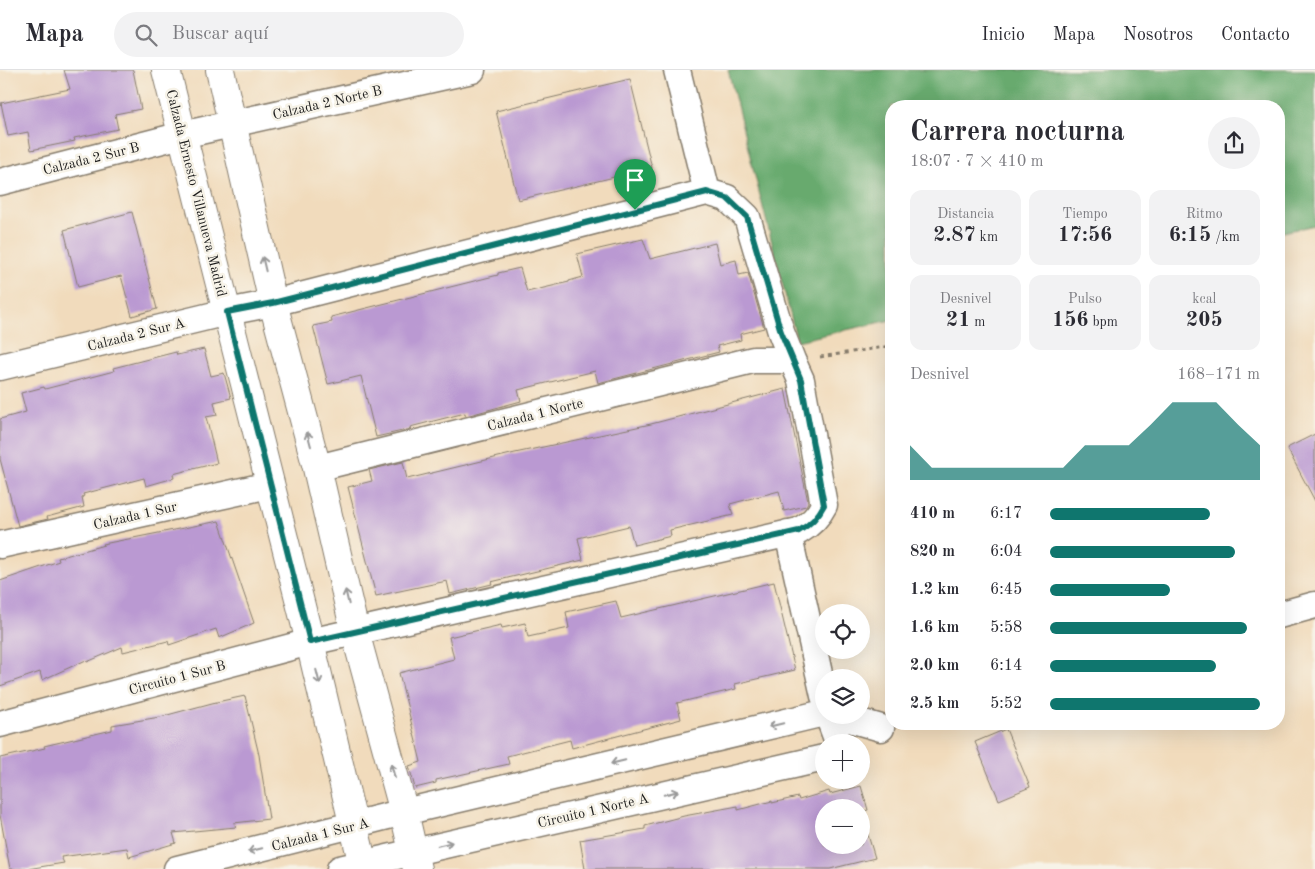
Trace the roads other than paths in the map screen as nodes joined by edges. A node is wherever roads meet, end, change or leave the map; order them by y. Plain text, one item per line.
1 (166, 70) edge
2 (220, 70) edge
3 (472, 70) edge
4 (677, 70) edge
5 (233, 124) junction
6 (182, 135) junction
7 (0, 182) edge
8 (707, 192) junction
9 (273, 303) junction
10 (227, 312) junction
11 (792, 360) junction
12 (0, 367) edge
13 (317, 468) junction
14 (269, 485) junction
15 (788, 533) junction
16 (0, 545) edge
17 (1315, 605) edge
18 (1285, 613) edge
19 (355, 632) junction
20 (310, 642) junction
21 (818, 669) edge
22 (815, 715) edge
23 (0, 724) edge
24 (861, 724) edge
25 (880, 731) edge
26 (815, 760) edge
27 (404, 812) junction
28 (354, 825) junction
29 (415, 860) edge
30 (356, 867) edge
31 (177, 869) edge

1 - 6 street, Calzada Ernesto Villanueva Madrid
2 - 5 street
3 - 5 street, Calzada 2 Norte B
4 - 8 street
5 - 6 street, Calzada 2 Norte B
9 -> 5 street
6 - 7 street, Calzada 2 Sur B
6 - 10 street, Calzada Ernesto Villanueva Madrid
8 - 9 street, Calzada 2 Sur A
8 - 11 street, Circuito 1 Sur B
9 - 10 street, Calzada 2 Sur A
13 -> 9 street
10 - 12 street, Calzada 2 Sur A
10 - 14 street, Calzada Ernesto Villanueva Madrid
11 - 13 street, Calzada 1 Norte
11 - 15 street, Circuito 1 Sur B
19 -> 13 street
14 - 16 street, Calzada 1 Sur
14 - 20 street, Calzada Ernesto Villanueva Madrid
15 - 19 street, Circuito 1 Sur B
15 - 21 street
17 - 18 street
19 - 20 street, Circuito 1 Sur B
27 -> 19 street
20 - 23 street, Circuito 1 Sur B
20 -> 28 street, Calzada Ernesto Villanueva Madrid
22 -> 27 street
24 - 25 street
29 -> 26 street, Circuito 1 Norte A
27 - 28 street, Calzada 1 Sur A
27 - 29 street
28 - 30 street, Calzada Ernesto Villanueva Madrid
28 -> 31 street, Calzada 1 Sur A
29 - 30 street, Circuito 1 Norte A

